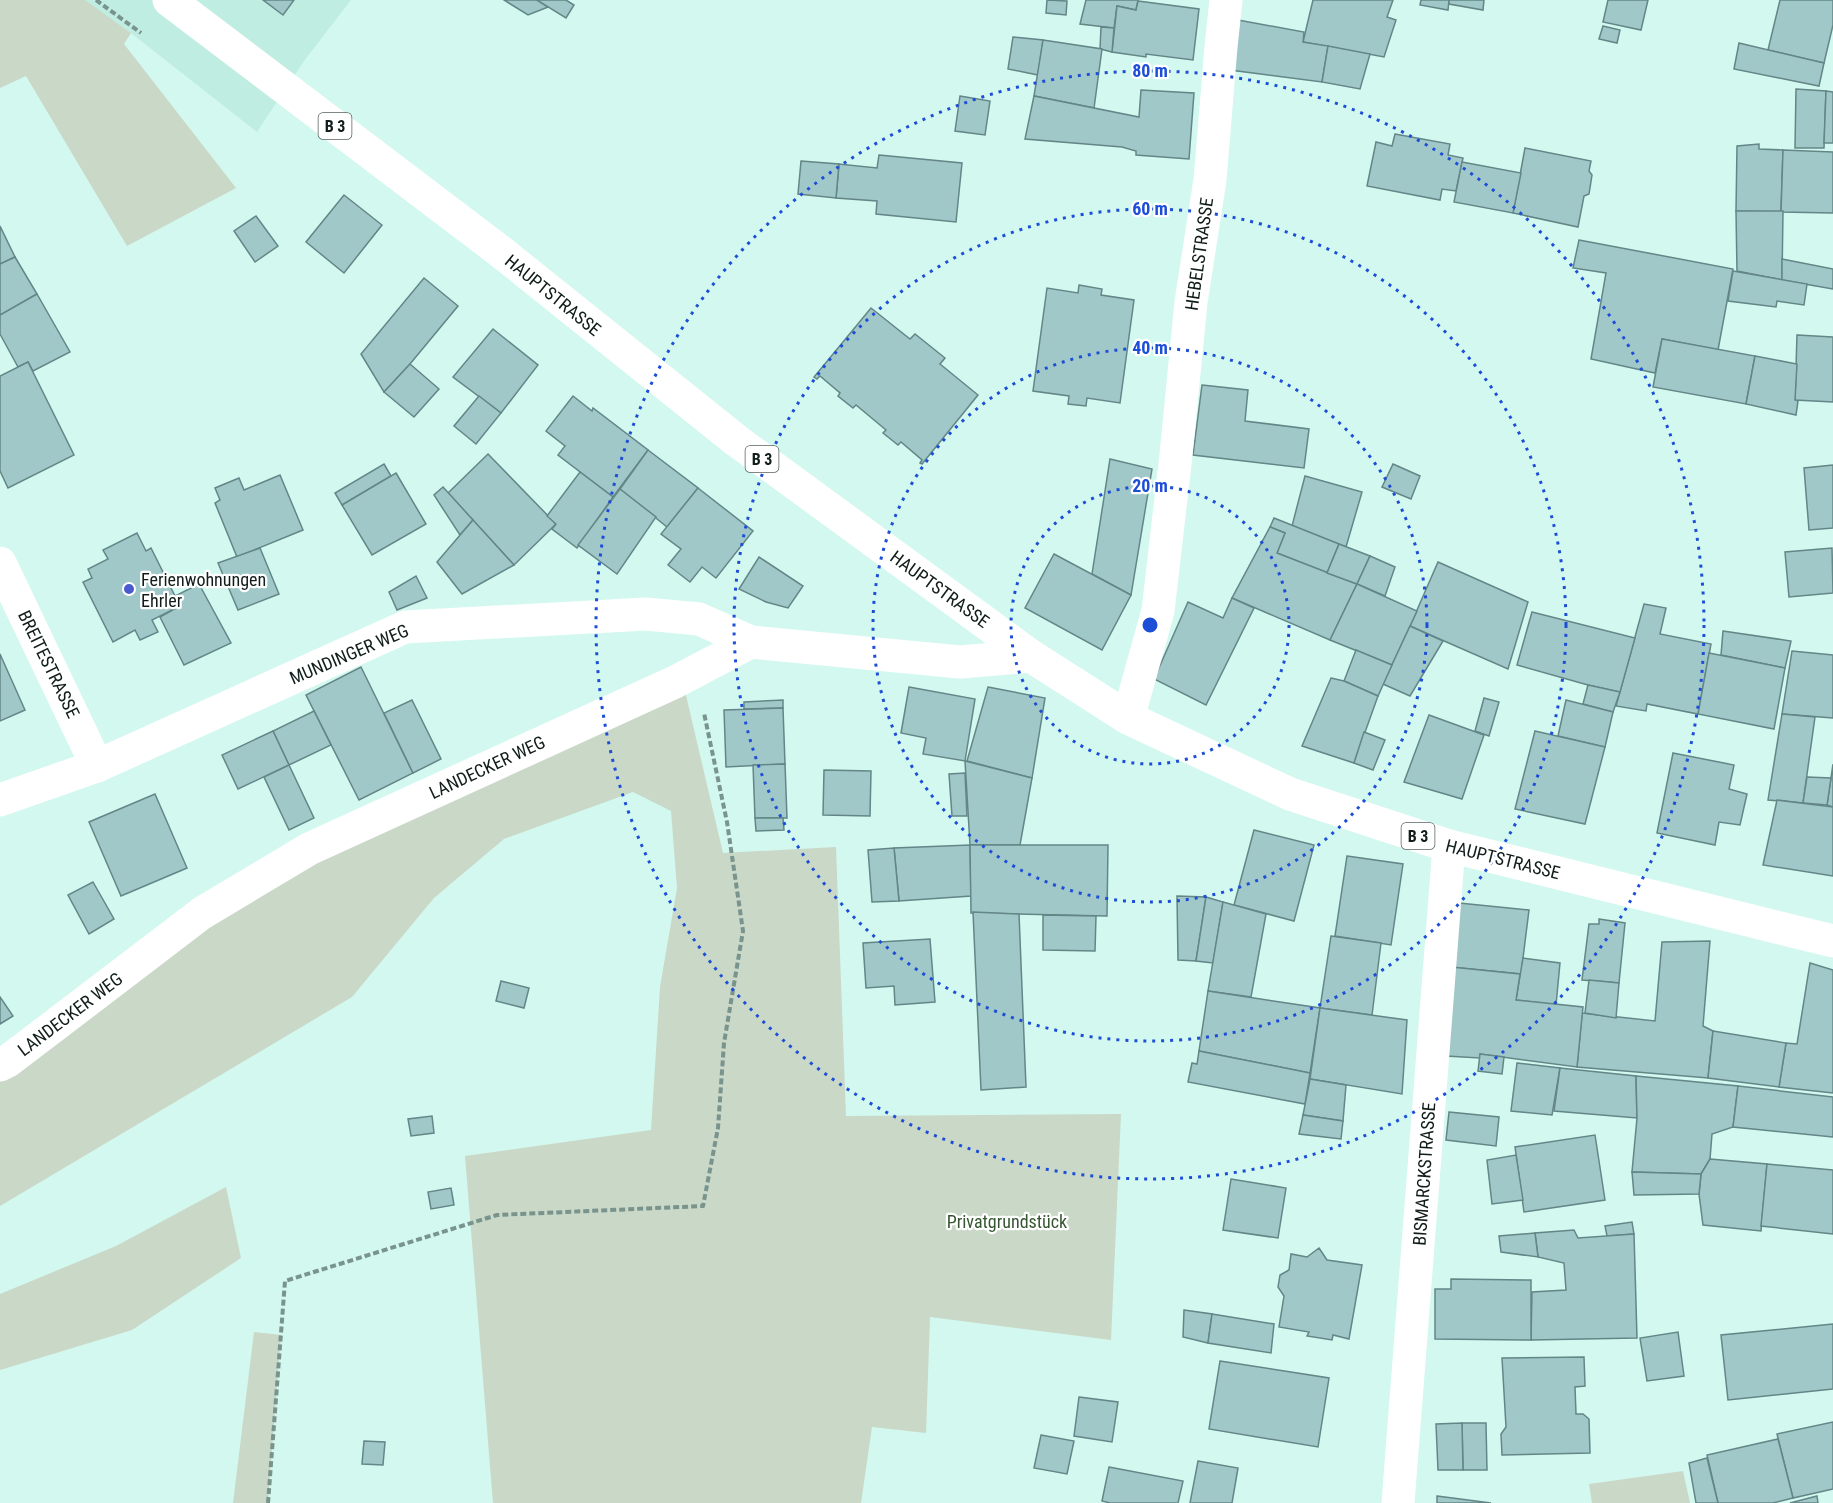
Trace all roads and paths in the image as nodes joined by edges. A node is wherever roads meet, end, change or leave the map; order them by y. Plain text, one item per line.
1 (169, 0) edge
2 (1226, 0) edge
3 (0, 563) edge
4 (751, 642) junction
5 (1031, 656) junction
6 (693, 672) junction
7 (1128, 718) junction
8 (97, 766) junction
9 (0, 800) edge
10 (1449, 846) junction
11 (1833, 942) edge
12 (0, 1065) edge
13 (268, 1503) edge
14 (1398, 1503) edge

1 - 5 street, HAUPTSTRASSE / B 3
2 - 7 street, HEBELSTRASSE
3 - 8 street, BREITESTRASSE
4 - 5 street
4 - 6 street, LANDECKER WEG
4 - 8 street, MUNDINGER WEG
5 - 7 street, HAUPTSTRASSE / B 3
6 - 12 street, LANDECKER WEG
6 - 13 path
7 - 10 street, HAUPTSTRASSE / B 3
8 - 9 street, MUNDINGER WEG
10 - 11 street, HAUPTSTRASSE / B 3
10 - 14 street, BISMARCKSTRASSE

